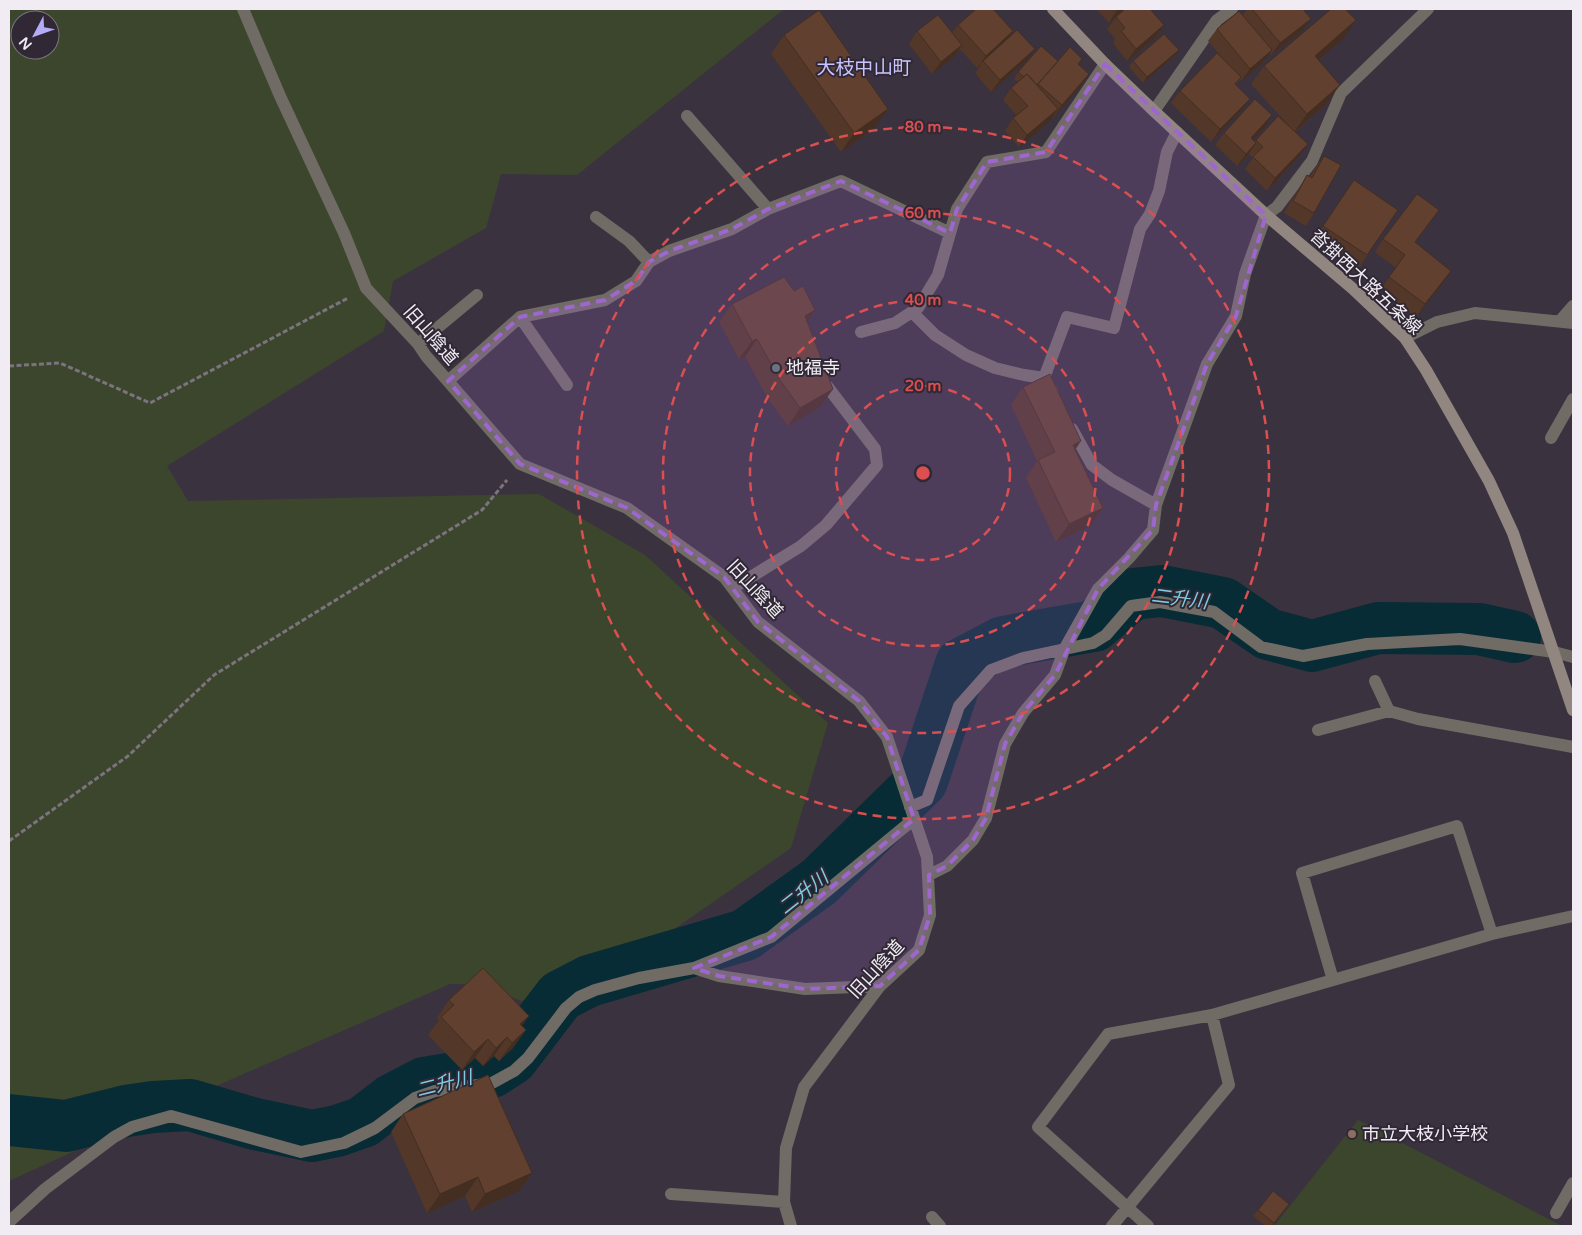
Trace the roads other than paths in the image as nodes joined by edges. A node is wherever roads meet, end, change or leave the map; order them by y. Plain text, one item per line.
1 (243, 9) edge
2 (1053, 9) edge
3 (1232, 9) edge
4 (1428, 9) edge
5 (1105, 64) junction
6 (1154, 110) junction
7 (688, 116) dead end
8 (1177, 132) junction
9 (768, 210) junction
10 (1266, 215) junction
11 (596, 218) dead end
12 (950, 233) junction
13 (649, 262) junction
14 (476, 295) dead end
15 (1573, 306) edge
16 (912, 312) junction
17 (520, 317) junction
18 (1567, 322) edge
19 (861, 332) dead end
20 (1405, 338) junction
21 (418, 344) junction
22 (1044, 378) junction
23 (448, 381) junction
24 (567, 385) dead end
25 (827, 386) edge
26 (1056, 399) edge
27 (1573, 399) edge
28 (1064, 415) edge
29 (1551, 438) dead end
30 (1156, 505) junction
31 (732, 588) junction
32 (1065, 648) junction
33 (1554, 652) junction
34 (1573, 657) edge
35 (1375, 681) dead end
36 (1573, 710) edge
37 (1389, 711) junction
38 (1318, 730) dead end
39 (1573, 747) edge
40 (912, 813) junction
41 (929, 875) junction
42 (1573, 916) edge
43 (1492, 934) junction
44 (694, 968) junction
45 (1333, 980) junction
46 (880, 986) junction
47 (1212, 1015) junction
48 (1573, 1183) edge
49 (671, 1194) dead end
50 (784, 1202) junction
51 (1127, 1207) junction
52 (1556, 1213) dead end
53 (9, 1222) edge
54 (791, 1226) edge
55 (1112, 1226) edge
56 (1148, 1226) edge

1 - 21 street, 旧山陰道
2 - 5 main road, 沓掛西大路五条線
3 - 6 street
4 - 10 street
5 - 6 main road, 沓掛西大路五条線
5 - 12 street
6 - 8 main road, 沓掛西大路五条線
7 - 9 street
8 - 10 main road, 沓掛西大路五条線
8 - 22 street
9 - 12 street
9 - 13 street
10 - 20 main road, 沓掛西大路五条線
10 - 30 street
11 - 13 street
12 - 16 street
13 - 17 street
14 - 21 street
15 - 18 street
16 - 19 street
16 - 22 street
17 - 23 street
17 - 24 street
18 - 20 street
20 - 33 main road, 沓掛西大路五条線
21 - 23 street, 旧山陰道
22 - 26 street
23 - 31 street, 旧山陰道
25 - 31 street
27 - 29 street
28 - 30 street
30 - 32 street
31 - 40 street, 旧山陰道
32 - 33 street
32 - 40 street
32 - 41 street
33 - 34 street
33 - 36 main road, 沓掛西大路五条線
35 - 37 street
37 - 38 street
37 - 39 street
40 - 41 street, 旧山陰道
40 - 44 street
41 - 46 street, 旧山陰道
42 - 43 street
43 - 45 street
43 - 45 street
44 - 46 street
44 - 53 street
45 - 47 street
46 - 50 street, 旧山陰道
47 - 51 street
47 - 51 street
48 - 52 street
49 - 50 street
50 - 54 street, 旧山陰道
51 - 55 street
51 - 56 street

